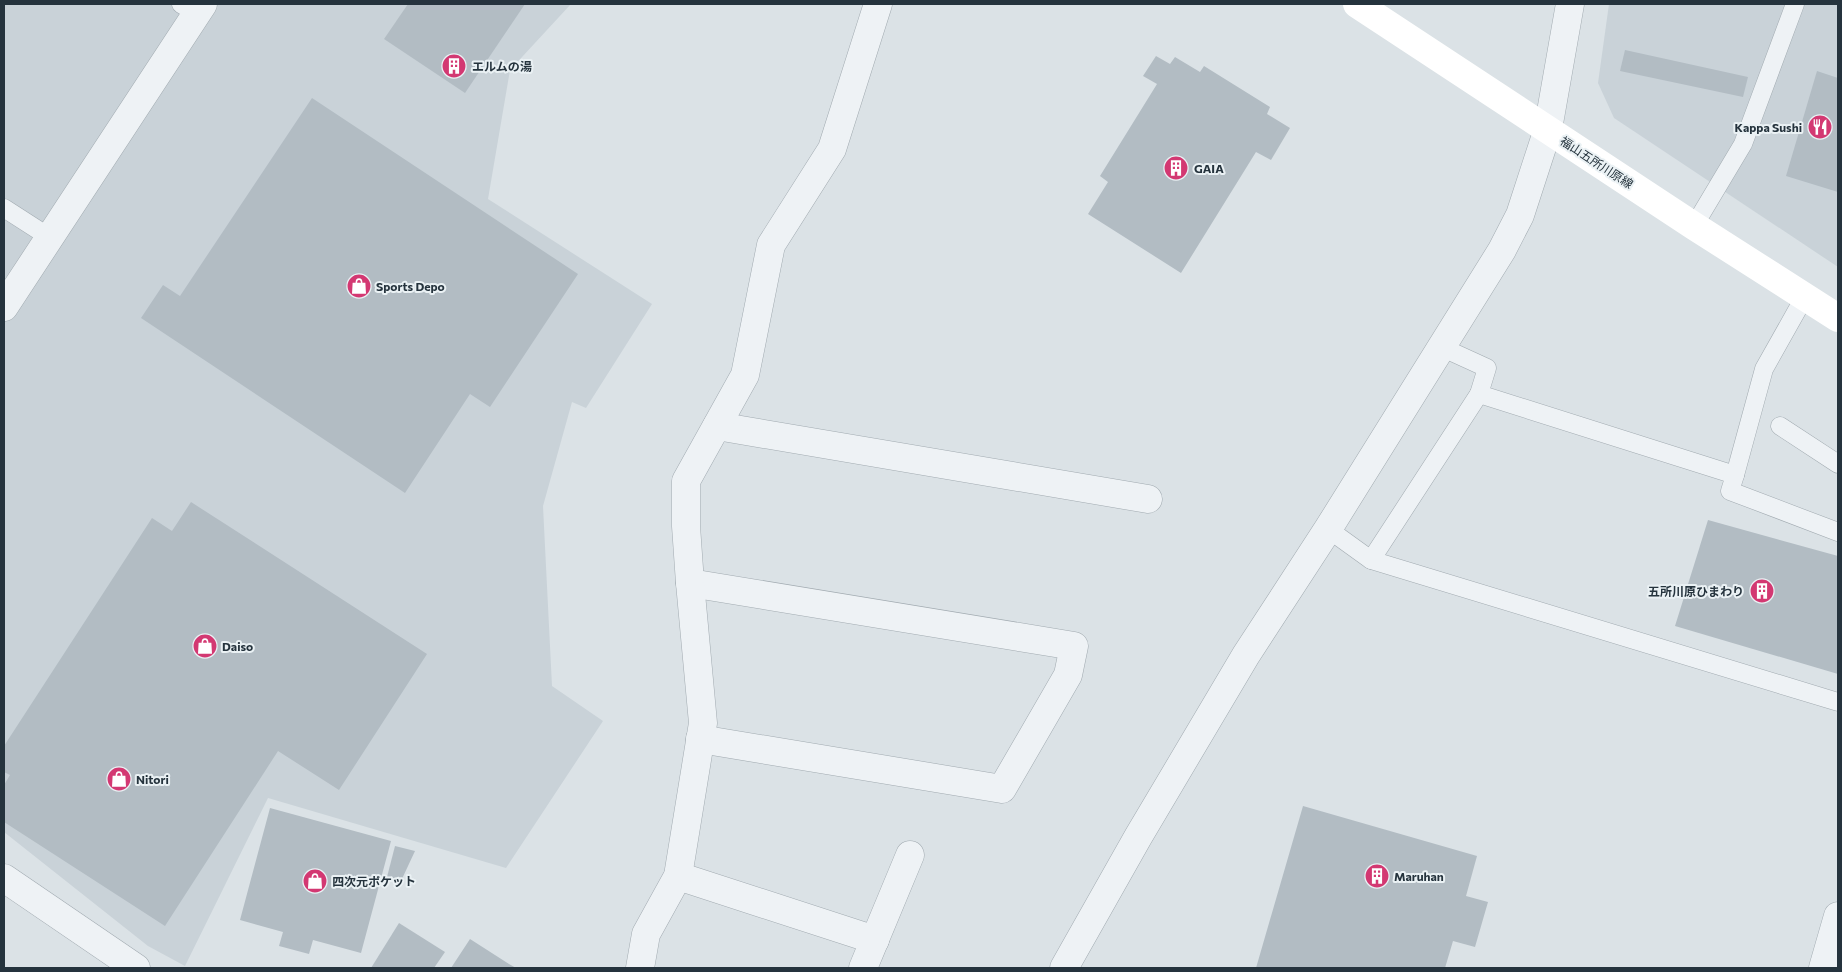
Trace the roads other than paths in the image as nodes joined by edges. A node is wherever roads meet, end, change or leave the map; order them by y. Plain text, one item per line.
1 (878, 4) edge
2 (1357, 4) edge
3 (1570, 4) edge
4 (1795, 4) edge
5 (193, 7) edge
6 (1548, 129) junction
7 (4, 208) edge
8 (1694, 226) junction
9 (49, 238) junction
10 (1804, 296) junction
11 (4, 307) edge
12 (1838, 318) edge
13 (1441, 348) junction
14 (1479, 394) junction
15 (717, 426) junction
16 (1780, 426) dead end
17 (1838, 464) edge
18 (1735, 475) junction
19 (1148, 499) dead end
20 (1328, 529) junction
21 (1838, 532) edge
22 (1371, 560) junction
23 (690, 583) junction
24 (1838, 702) edge
25 (700, 739) junction
26 (910, 855) dead end
27 (678, 876) junction
28 (4, 878) edge
29 (1838, 916) edge
30 (875, 940) junction
31 (136, 968) edge
32 (640, 968) edge
33 (863, 968) edge
34 (1064, 968) edge
35 (1823, 968) edge

1 - 15 street
2 - 6 main road, 福山五所川原線
3 - 6 street
4 - 8 lane
5 - 9 street
6 - 8 main road, 福山五所川原線
6 - 13 street
7 - 9 lane
8 - 10 main road, 福山五所川原線
9 - 11 street
10 - 12 main road, 福山五所川原線
10 - 18 lane
13 - 14 lane
13 - 20 street
14 - 18 lane
14 - 22 lane
15 - 19 street
15 - 23 street
16 - 17 lane
18 - 21 lane
20 - 22 lane
20 - 34 street
22 - 24 lane
23 - 25 street
23 - 25 street
25 - 27 street
26 - 30 street
27 - 30 street
27 - 32 street
28 - 31 street
29 - 35 street
30 - 33 street

